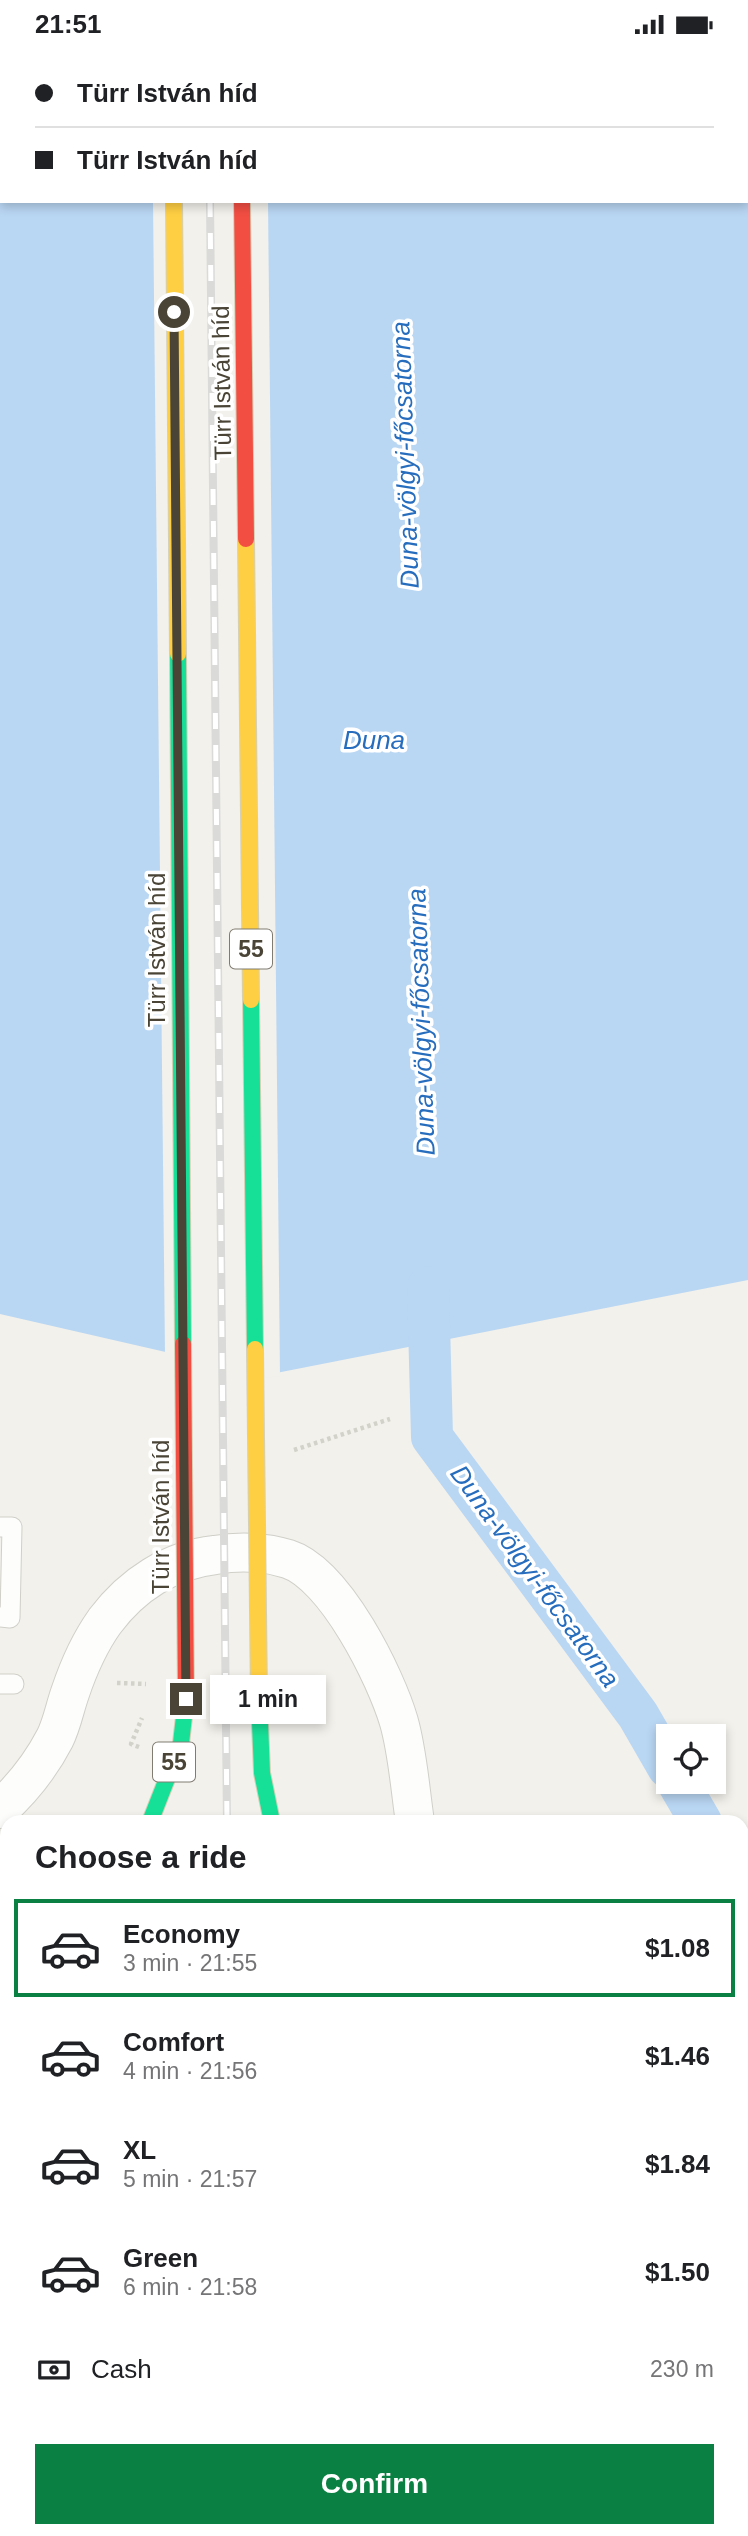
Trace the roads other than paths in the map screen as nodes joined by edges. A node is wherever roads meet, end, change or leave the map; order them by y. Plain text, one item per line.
1 (174, 203) edge
2 (242, 203) edge
3 (0, 1527) edge
4 (0, 1617) edge
5 (0, 1809) edge
6 (153, 1815) edge
7 (271, 1815) edge
8 (414, 1815) edge

1 - 6 main road, Türr István híd / 55, bridge
2 - 7 main road, Türr István híd / 55, bridge
3 - 4 lane
5 - 8 street

